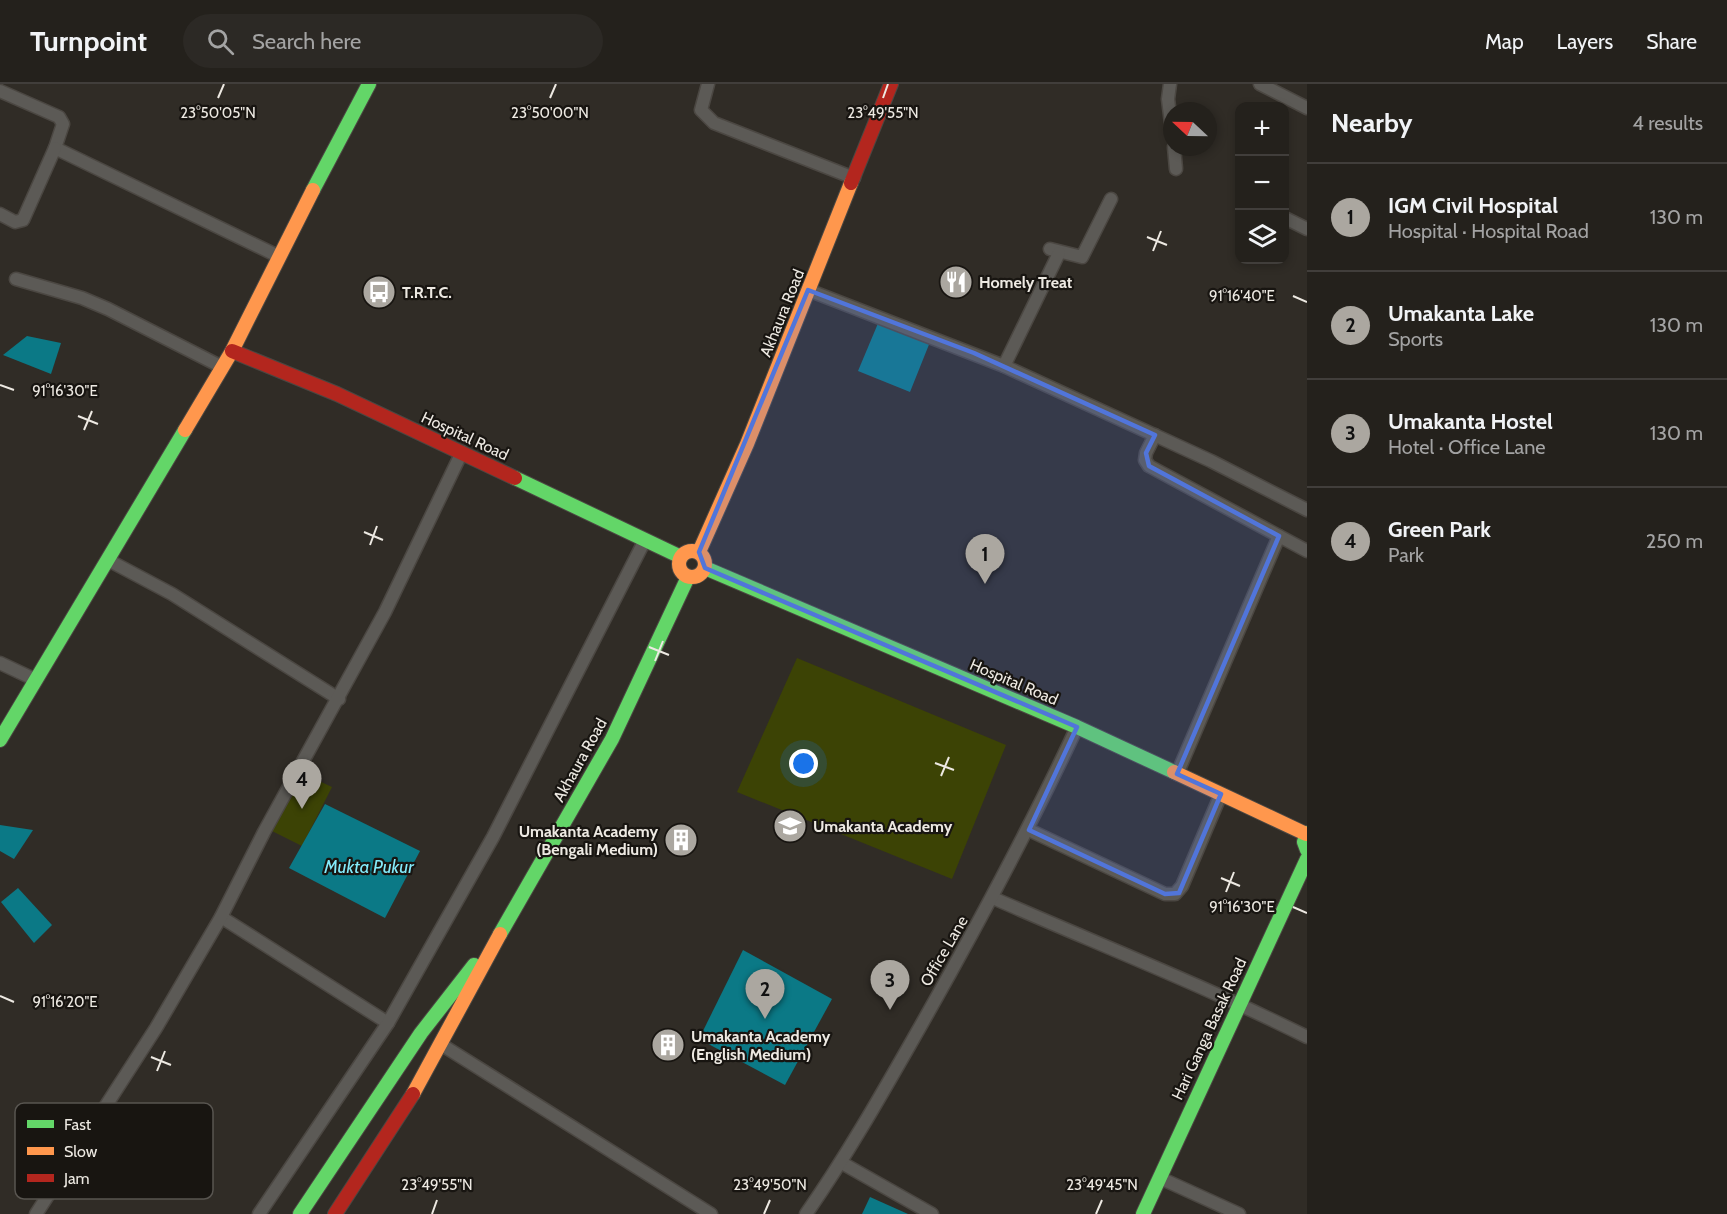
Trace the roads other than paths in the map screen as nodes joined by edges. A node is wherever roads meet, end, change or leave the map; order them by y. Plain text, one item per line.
1 (369, 84) edge
2 (708, 84) edge
3 (891, 84) edge
4 (1170, 84) edge
5 (1260, 84) edge
6 (0, 90) edge
7 (1168, 102) edge
8 (1307, 108) edge
9 (55, 148) junction
10 (1175, 156) edge
11 (1176, 168) dead end
12 (854, 178) junction
13 (1111, 199) dead end
14 (0, 214) edge
15 (1289, 220) edge
16 (1307, 229) edge
17 (278, 256) junction
18 (16, 279) dead end
19 (808, 290) junction
20 (232, 351) junction
21 (1004, 366) junction
22 (222, 367) junction
23 (1155, 435) junction
24 (462, 452) junction
25 (1307, 510) edge
26 (1280, 536) junction
27 (645, 540) junction
28 (1307, 551) edge
29 (699, 552) junction
30 (681, 557) junction
31 (108, 561) junction
32 (705, 568) junction
33 (688, 577) junction
34 (0, 663) edge
35 (36, 680) junction
36 (339, 699) junction
37 (1077, 727) junction
38 (0, 740) edge
39 (1178, 774) junction
40 (1221, 794) junction
41 (1029, 830) junction
42 (1306, 833) edge
43 (1307, 850) edge
44 (1307, 859) edge
45 (993, 898) junction
46 (221, 916) junction
47 (507, 922) junction
48 (1239, 1003) junction
49 (388, 1023) junction
50 (1307, 1037) edge
51 (442, 1045) junction
52 (108, 1103) edge
53 (842, 1163) junction
54 (1160, 1178) junction
55 (46, 1199) edge
56 (36, 1214) edge
57 (259, 1214) edge
58 (300, 1214) edge
59 (320, 1214) edge
60 (335, 1214) edge
61 (711, 1214) edge
62 (807, 1214) edge
63 (933, 1214) edge
64 (1143, 1214) edge
65 (1239, 1214) edge

1 - 17 main road
2 - 12 street
3 - 12 main road, Akhaura Road
4 - 7 street
5 - 8 street
6 - 9 street
9 - 14 street
9 - 17 street
10 - 11 street
12 - 19 main road, Akhaura Road
13 - 21 street
15 - 16 street
17 - 20 main road
18 - 22 street
19 - 21 street
19 - 29 main road, Akhaura Road
20 - 22 main road
20 - 24 main road, Hospital Road
21 - 23 street
22 - 31 main road
23 - 25 street
23 - 26 street
24 - 27 main road, Hospital Road
24 - 36 street
26 - 28 street
26 - 39 street
27 - 30 main road, Hospital Road
27 - 49 street
29 - 30 main road
29 - 32 main road
30 - 33 main road
31 - 35 main road
31 - 36 street
32 - 33 main road
32 - 37 main road, Hospital Road
33 - 47 main road, Akhaura Road
34 - 35 street
35 - 38 main road
36 - 46 street
37 - 39 main road, Hospital Road
37 - 41 street, Office Lane
39 - 40 main road, Hospital Road
40 - 41 street
40 - 42 main road, Hospital Road
41 - 45 street, Office Lane
42 - 43 main road
44 - 48 main road, Hari Ganga Basak Road
45 - 48 street
45 - 53 street, Office Lane
46 - 49 street
46 - 52 street
47 - 51 main road, Akhaura Road
47 - 58 main road, Akhaura Road
47 - 59 main road
48 - 50 street
48 - 54 main road, Hari Ganga Basak Road
49 - 57 street
51 - 60 main road, Akhaura Road
51 - 61 street
53 - 62 street, Office Lane
53 - 63 street
54 - 64 main road, Hari Ganga Basak Road
54 - 65 street
55 - 56 street

